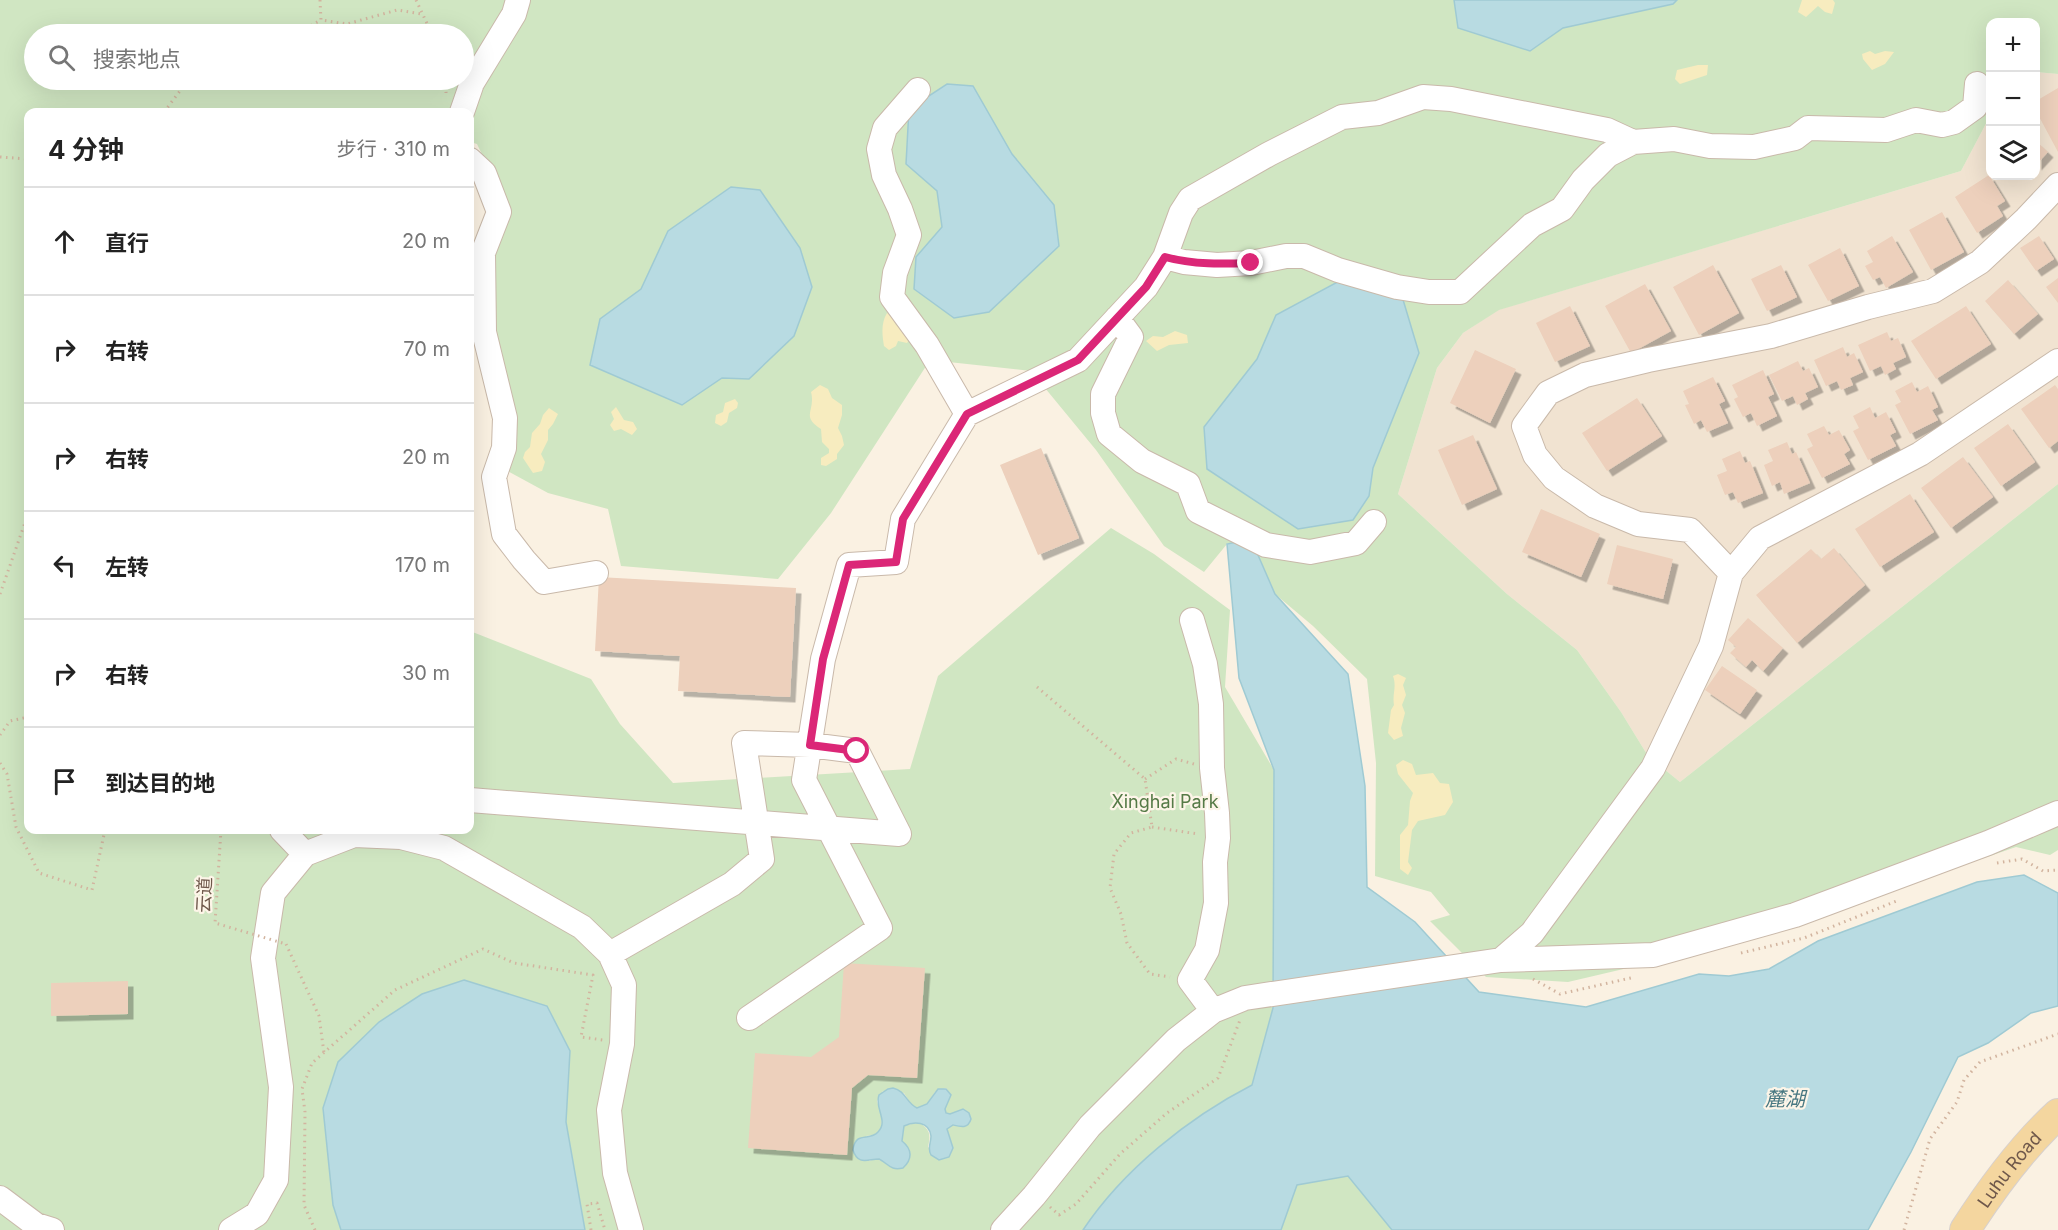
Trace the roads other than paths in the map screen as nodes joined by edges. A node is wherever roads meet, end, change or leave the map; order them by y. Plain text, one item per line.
1 (518, 0) edge
2 (474, 80) edge
3 (1977, 84) dead end
4 (470, 90) edge
5 (918, 90) dead end
6 (463, 108) edge
7 (1633, 142) junction
8 (474, 164) edge
9 (2058, 185) edge
10 (1165, 257) junction
11 (1117, 318) junction
12 (2058, 362) edge
13 (967, 414) junction
14 (1374, 522) dead end
15 (596, 573) dead end
16 (1731, 573) junction
17 (1192, 620) dead end
18 (810, 745) junction
19 (474, 800) edge
20 (2058, 813) edge
21 (756, 823) junction
22 (829, 829) junction
23 (286, 834) edge
24 (305, 854) junction
25 (610, 954) junction
26 (1501, 960) junction
27 (1213, 1011) junction
28 (749, 1018) dead end
29 (2058, 1114) edge
30 (0, 1198) edge
31 (52, 1230) edge
32 (231, 1230) edge
33 (631, 1230) edge
34 (1003, 1230) edge
35 (1965, 1230) edge

1 - 2 street
3 - 7 street
4 - 6 street
5 - 13 street
7 - 10 street
7 - 10 street
8 - 15 street
9 - 16 street
10 - 11 street
11 - 13 street
11 - 14 street
12 - 16 street
13 - 18 street
16 - 26 street
17 - 27 street
18 - 21 street
18 - 22 street
18 - 22 street
19 - 21 street
20 - 26 street
21 - 22 street
21 - 25 street
22 - 28 street
23 - 24 street
24 - 25 street
24 - 32 street
25 - 33 street
26 - 27 street
27 - 34 street
29 - 35 main road, Luhu Road
30 - 31 street

